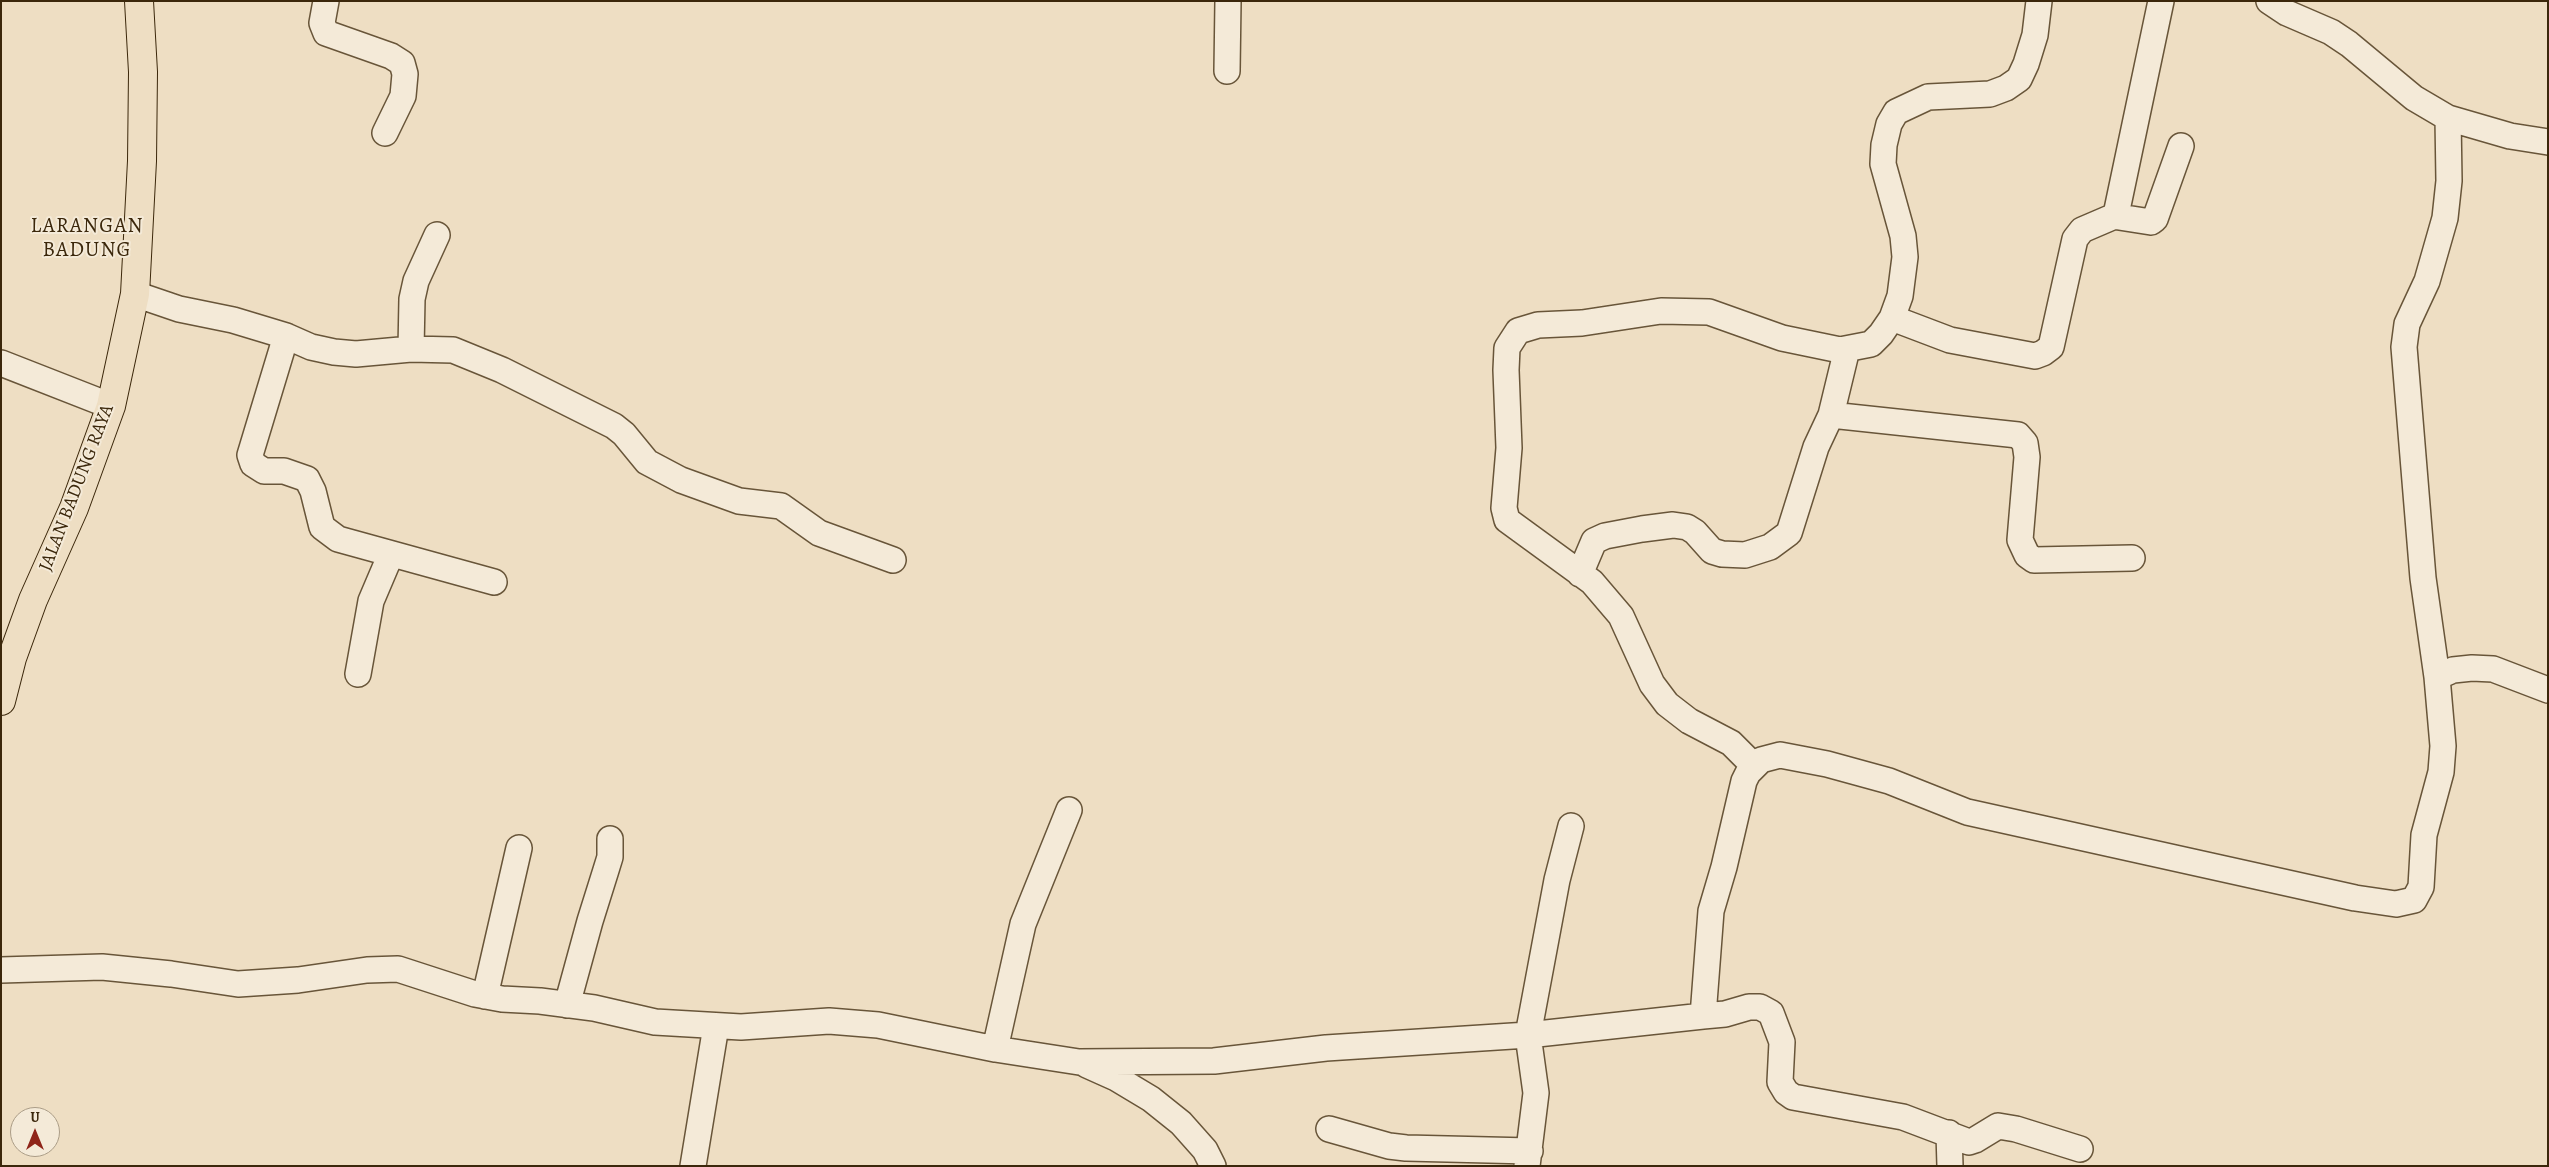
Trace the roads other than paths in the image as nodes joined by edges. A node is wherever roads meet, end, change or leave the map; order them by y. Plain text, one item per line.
1 (139, 1) edge
2 (326, 1) edge
3 (1228, 1) edge
4 (2039, 1) edge
5 (2161, 1) edge
6 (2269, 1) edge
7 (1227, 71) dead end
8 (2448, 118) junction
9 (385, 133) dead end
10 (2548, 142) edge
11 (2181, 146) dead end
12 (2117, 215) junction
13 (437, 235) dead end
14 (135, 294) junction
15 (1892, 318) junction
16 (286, 336) junction
17 (411, 349) junction
18 (1847, 349) junction
19 (1, 363) edge
20 (111, 406) junction
21 (1831, 416) junction
22 (392, 554) junction
23 (2132, 558) dead end
24 (893, 560) dead end
25 (1580, 574) junction
26 (494, 582) dead end
27 (358, 674) dead end
28 (2437, 677) junction
29 (2548, 690) edge
30 (1, 701) edge
31 (1754, 766) junction
32 (1069, 810) dead end
33 (1571, 826) dead end
34 (610, 839) dead end
35 (520, 848) dead end
36 (1, 970) edge
37 (485, 996) junction
38 (567, 1005) junction
39 (1703, 1016) junction
40 (716, 1026) junction
41 (1528, 1035) junction
42 (995, 1049) junction
43 (1079, 1062) junction
44 (1329, 1129) dead end
45 (1949, 1133) junction
46 (2080, 1149) dead end
47 (1529, 1158) edge
48 (693, 1166) edge
49 (1213, 1166) edge
50 (1950, 1166) edge

1 - 14 main road, JALAN BADUNG RAYA
2 - 9 street
3 - 7 street
4 - 15 street
5 - 12 street
6 - 8 street
8 - 10 street
8 - 28 street
11 - 12 street
12 - 15 street
13 - 17 street
14 - 16 street
14 - 20 main road, JALAN BADUNG RAYA
15 - 18 street
16 - 17 street
16 - 22 street
17 - 24 street
18 - 21 street
18 - 25 street
19 - 20 street
20 - 30 main road, JALAN BADUNG RAYA
21 - 23 street
21 - 25 street
22 - 26 street
22 - 27 street
25 - 31 street
28 - 29 street
28 - 31 street
31 - 39 street
32 - 42 street
33 - 41 street
34 - 38 street
35 - 37 street
36 - 37 street
37 - 38 street
38 - 40 street
39 - 41 street
39 - 45 street
40 - 42 street
40 - 48 street
41 - 43 street
41 - 47 street
42 - 43 street
43 - 49 street
44 - 47 street
45 - 46 street
45 - 50 street

